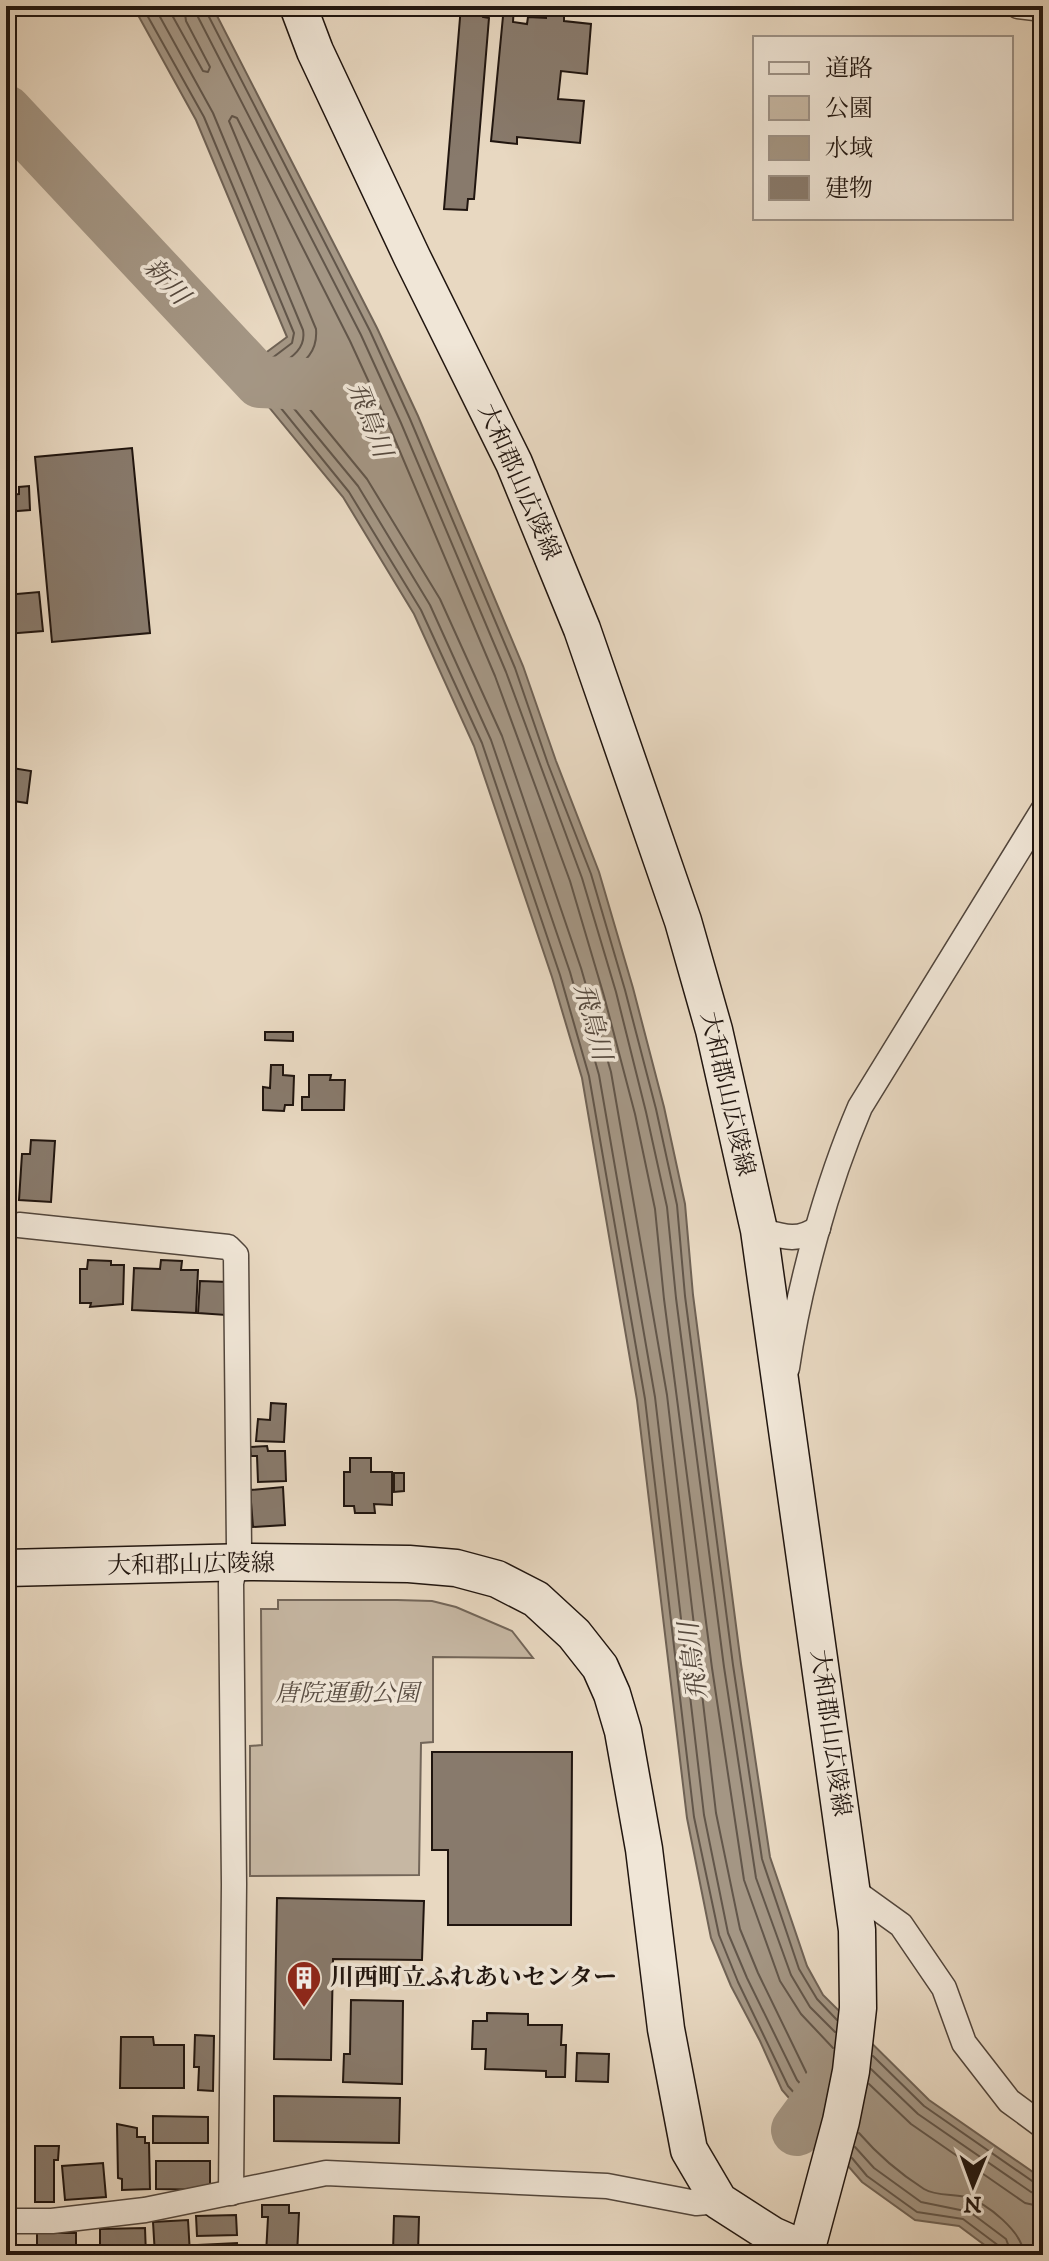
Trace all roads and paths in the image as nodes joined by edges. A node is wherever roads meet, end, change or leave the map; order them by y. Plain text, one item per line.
1 (298, 6) edge
2 (1018, 6) edge
3 (1043, 9) edge
4 (1043, 810) edge
5 (19, 1225) dead end
6 (818, 1228) junction
7 (759, 1230) junction
8 (784, 1394) junction
9 (233, 1564) junction
10 (6, 1568) edge
11 (851, 1889) junction
12 (1043, 2126) edge
13 (231, 2193) junction
14 (719, 2201) junction
15 (6, 2221) edge
16 (810, 2253) edge

1 - 7 main road, 大和郡山広陵線
2 - 3 street
4 - 6 street
5 - 9 street
6 - 7 street
6 - 8 street
7 - 8 main road, 大和郡山広陵線
8 - 11 main road, 大和郡山広陵線
9 - 10 main road, 大和郡山広陵線
9 - 13 street
9 - 14 main road, 大和郡山広陵線
11 - 12 street
11 - 16 main road, 大和郡山広陵線
13 - 14 street
13 - 15 street
14 - 16 main road, 大和郡山広陵線

